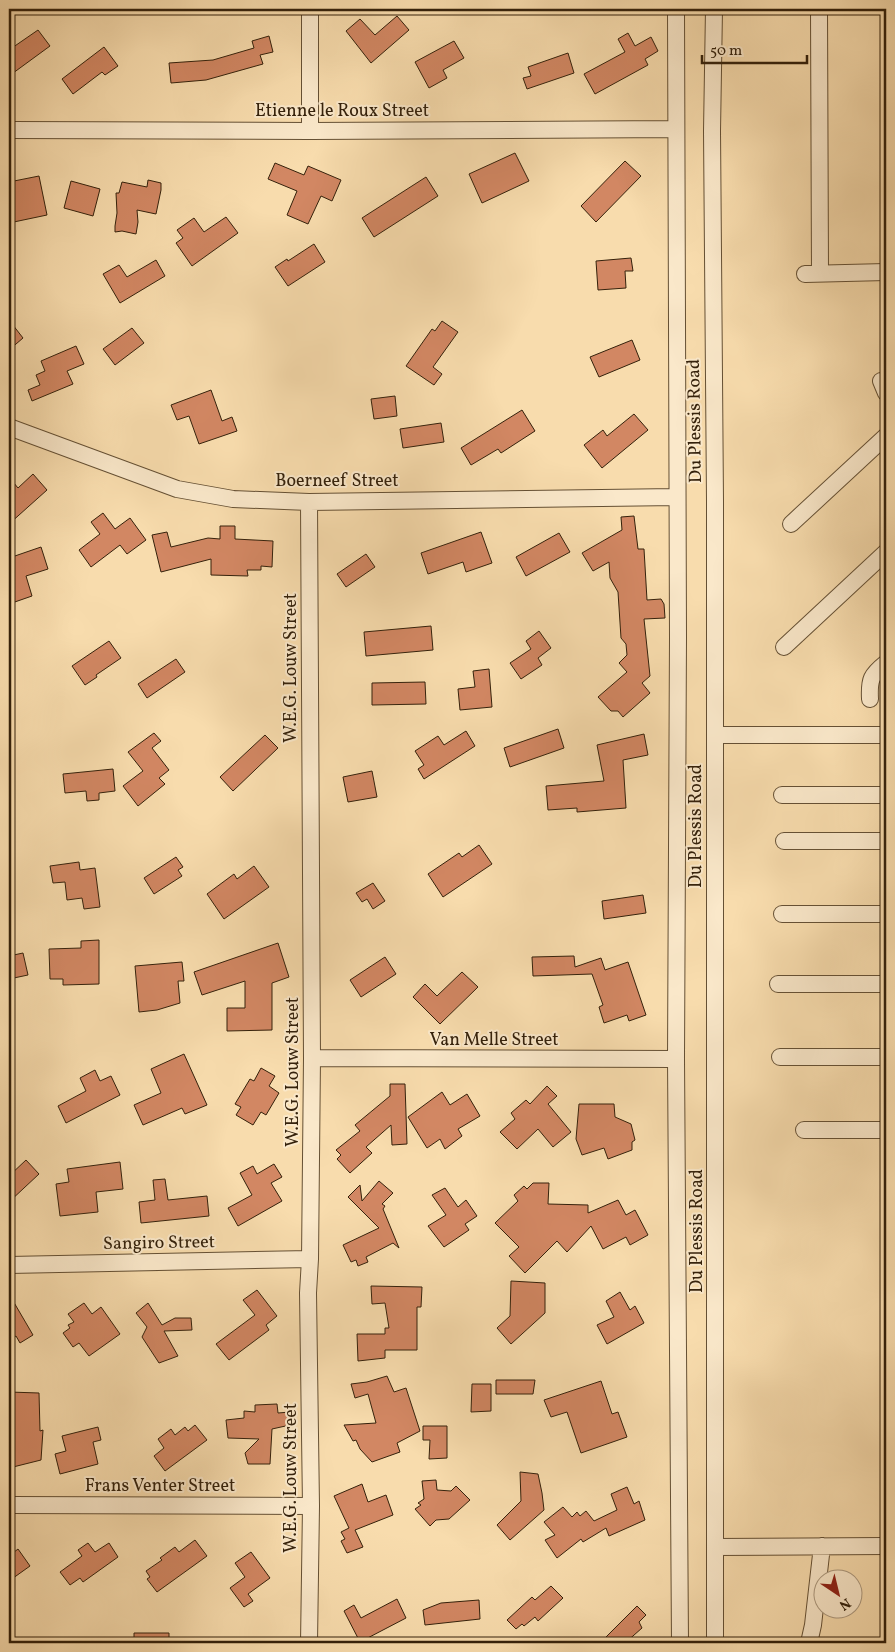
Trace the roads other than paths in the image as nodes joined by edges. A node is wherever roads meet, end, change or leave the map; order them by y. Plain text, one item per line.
1 (310, 9) edge
2 (676, 9) edge
3 (714, 9) edge
4 (819, 9) edge
5 (676, 129) junction
6 (9, 130) edge
7 (310, 131) junction
8 (886, 272) edge
9 (9, 427) edge
10 (886, 436) edge
11 (676, 497) junction
12 (309, 502) junction
13 (791, 524) dead end
14 (886, 552) edge
15 (784, 647) dead end
16 (886, 663) edge
17 (870, 699) dead end
18 (715, 735) junction
19 (886, 735) edge
20 (782, 795) dead end
21 (886, 795) edge
22 (784, 840) dead end
23 (886, 841) edge
24 (782, 914) dead end
25 (886, 914) edge
26 (778, 984) dead end
27 (886, 984) edge
28 (780, 1057) dead end
29 (886, 1057) edge
30 (312, 1058) junction
31 (676, 1059) junction
32 (804, 1130) dead end
33 (886, 1130) edge
34 (310, 1259) junction
35 (9, 1264) edge
36 (9, 1505) edge
37 (311, 1506) junction
38 (822, 1546) junction
39 (886, 1546) edge
40 (715, 1547) junction
41 (309, 1643) edge
42 (680, 1643) edge
43 (715, 1643) edge
44 (809, 1643) edge

1 - 7 street
2 - 5 street, Du Plessis Road
3 - 18 street, Du Plessis Road
4 - 8 street
5 - 7 street, Etienne le Roux Street
5 - 11 street, Du Plessis Road
6 - 7 street, Etienne le Roux Street
9 - 12 street, Boerneef Street
10 - 13 street
11 - 12 street, Boerneef Street
11 - 31 street, Du Plessis Road
12 - 30 street, W.E.G. Louw Street
14 - 15 street
16 - 17 street
18 - 19 street
18 - 40 street, Du Plessis Road
20 - 21 street
22 - 23 street
24 - 25 street
26 - 27 street
28 - 29 street
30 - 31 street, Van Melle Street
30 - 34 street, W.E.G. Louw Street
31 - 42 street, Du Plessis Road
32 - 33 street
34 - 35 street, Sangiro Street
34 - 37 street, W.E.G. Louw Street
36 - 37 street, Frans Venter Street
37 - 41 street, W.E.G. Louw Street
38 - 39 street
38 - 40 street
38 - 44 street
40 - 43 street, Du Plessis Road

